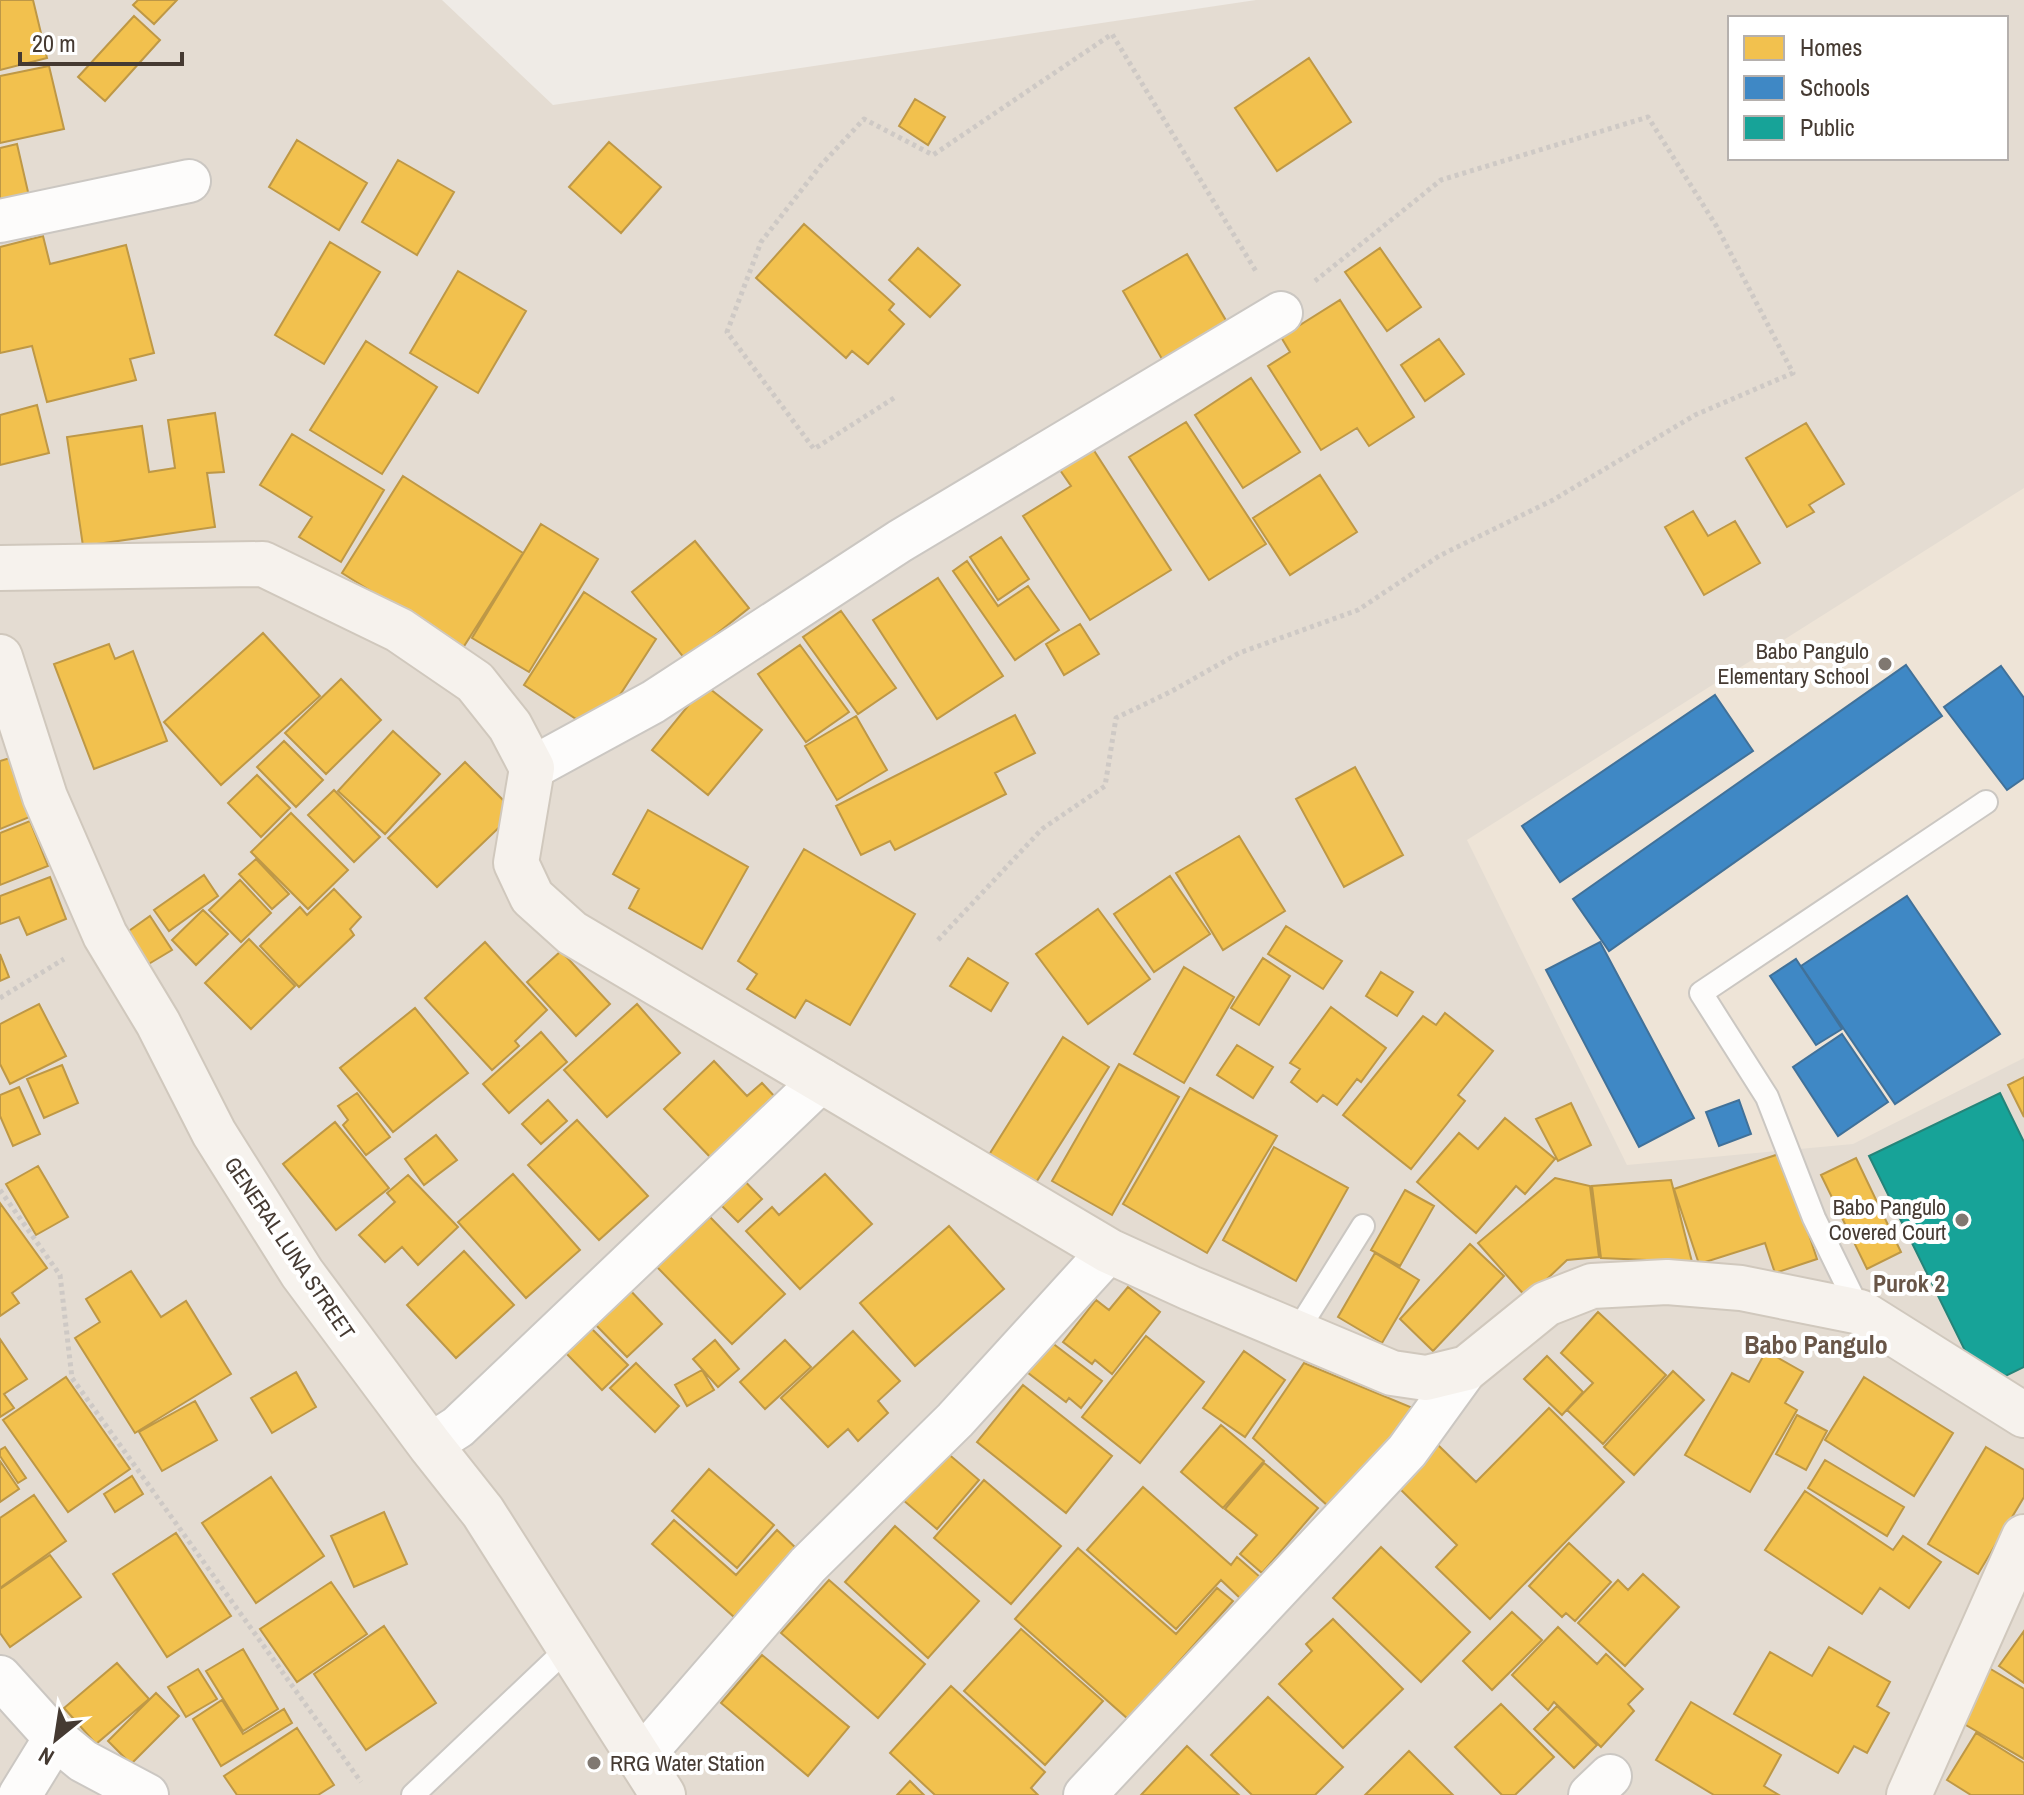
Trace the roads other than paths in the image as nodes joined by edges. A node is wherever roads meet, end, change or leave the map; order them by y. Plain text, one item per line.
1 (189, 181) dead end
2 (0, 221) edge
3 (1281, 313) road end
4 (0, 568) edge
5 (0, 657) edge
6 (532, 768) junction
7 (1986, 802) dead end
8 (822, 1080) junction
9 (1363, 1226) dead end
10 (1109, 1251) junction
11 (1860, 1312) junction
12 (1296, 1333) junction
13 (1467, 1368) junction
14 (2024, 1415) edge
15 (430, 1445) junction
16 (2024, 1537) edge
17 (569, 1647) junction
18 (0, 1677) edge
19 (55, 1738) junction
20 (651, 1777) edge
21 (20, 1795) edge
22 (147, 1795) edge
23 (413, 1795) edge
24 (1085, 1795) edge
25 (1909, 1795) edge

1 - 2 street
3 - 6 street
4 - 6 street
5 - 15 street, GENERAL LUNA STREET
6 - 8 street
7 - 11 lane
8 - 10 street
8 - 15 street
9 - 12 lane
10 - 12 street
10 - 20 street
11 - 13 street
11 - 14 street
12 - 13 street
13 - 24 street
15 - 17 street, GENERAL LUNA STREET
16 - 25 street
17 - 20 street, GENERAL LUNA STREET
17 - 23 lane
18 - 19 street
19 - 21 street
19 - 22 street

